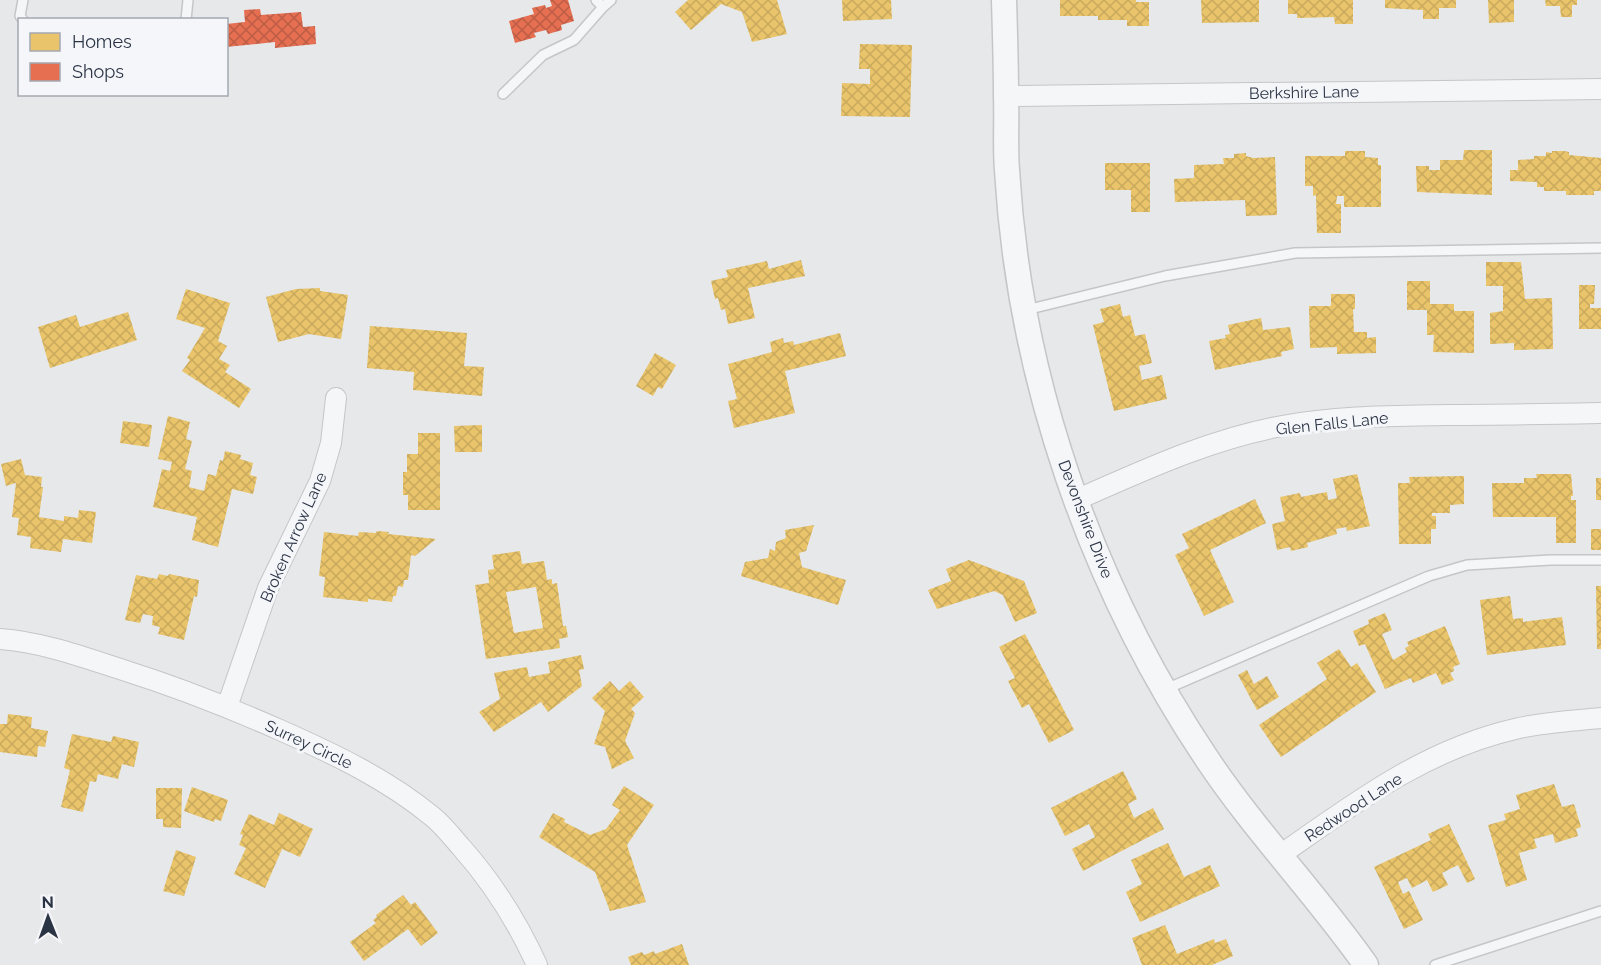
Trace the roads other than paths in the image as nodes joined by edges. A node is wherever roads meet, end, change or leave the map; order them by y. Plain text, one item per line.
1 (23, 0) edge
2 (188, 0) edge
3 (610, 0) edge
4 (1005, 0) edge
5 (599, 4) edge
6 (22, 18) edge
7 (186, 18) edge
8 (1601, 89) edge
9 (503, 94) dead end
10 (1006, 96) junction
11 (1601, 248) edge
12 (1024, 311) junction
13 (336, 398) dead end
14 (1601, 413) edge
15 (1076, 500) junction
16 (1601, 560) edge
17 (0, 639) edge
18 (1163, 690) junction
19 (227, 707) junction
20 (1601, 718) edge
21 (1280, 856) junction
22 (1601, 911) edge
23 (537, 965) edge
24 (1366, 965) edge
25 (1435, 965) edge

1 - 6 lane
2 - 7 lane
3 - 5 lane
4 - 10 street, Devonshire Drive
5 - 9 lane
8 - 10 street, Berkshire Lane
10 - 12 street, Devonshire Drive
11 - 12 lane
12 - 15 street, Devonshire Drive
13 - 19 street, Broken Arrow Lane
14 - 15 street, Glen Falls Lane
15 - 18 street, Devonshire Drive
16 - 18 lane
17 - 19 street, Surrey Circle
18 - 21 street, Devonshire Drive
19 - 23 street, Surrey Circle
20 - 21 street, Redwood Lane
21 - 24 street, Devonshire Drive
22 - 25 lane

